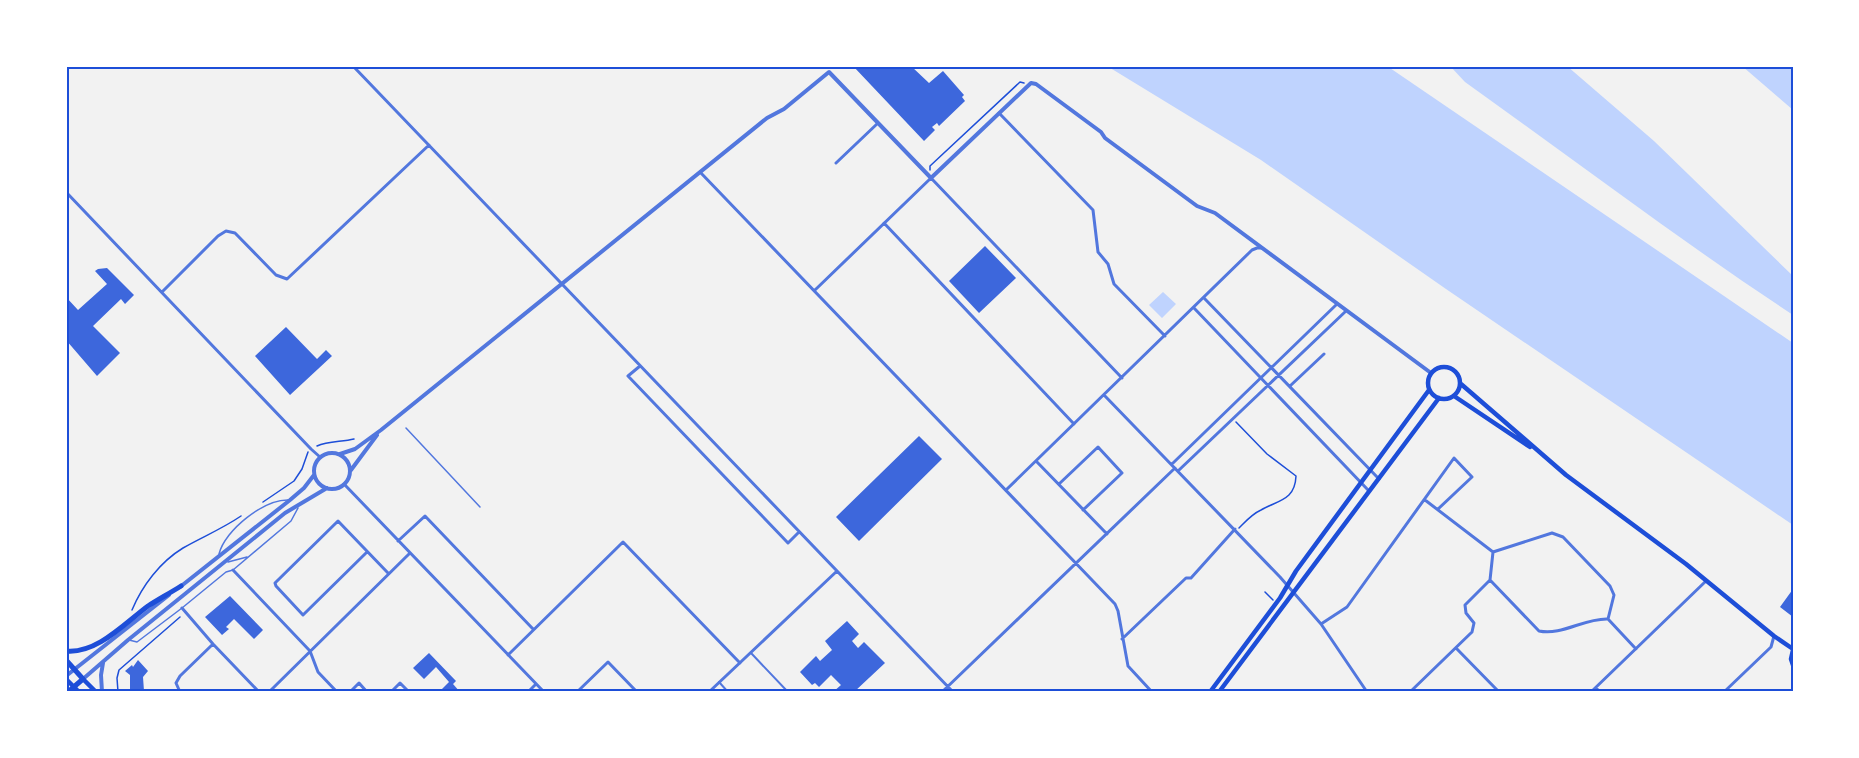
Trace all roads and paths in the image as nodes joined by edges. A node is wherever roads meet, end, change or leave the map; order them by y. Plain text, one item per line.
1 (353, 66) edge
2 (1031, 83) junction
3 (999, 112) junction
4 (878, 123) junction
5 (429, 145) junction
6 (836, 163) dead end
7 (700, 172) junction
8 (931, 178) junction
9 (66, 192) edge
10 (884, 223) junction
11 (1262, 249) junction
12 (561, 284) junction
13 (815, 290) junction
14 (162, 292) junction
15 (1204, 298) junction
16 (1337, 304) junction
17 (1194, 308) junction
18 (1346, 311) junction
19 (1165, 336) junction
20 (1324, 354) dead end
21 (640, 366) junction
22 (1272, 367) junction
23 (1431, 373) junction
24 (1279, 375) junction
25 (1261, 377) junction
26 (1122, 378) junction
27 (1461, 384) junction
28 (1269, 385) junction
29 (1290, 387) junction
30 (1430, 390) junction
31 (1104, 395) junction
32 (1454, 396) junction
33 (1439, 398) junction
34 (1233, 419) junction
35 (1074, 424) junction
36 (406, 428) dead end
37 (381, 430) junction
38 (354, 439) dead end
39 (310, 449) junction
40 (340, 454) junction
41 (320, 457) junction
42 (1549, 460) junction
43 (1036, 461) junction
44 (1171, 464) junction
45 (350, 470) junction
46 (1177, 470) junction
47 (1371, 470) junction
48 (314, 475) junction
49 (1379, 479) junction
50 (1361, 483) junction
51 (344, 484) junction
52 (1059, 484) junction
53 (327, 488) junction
54 (1006, 490) junction
55 (1370, 491) junction
56 (290, 500) junction
57 (1424, 500) junction
58 (259, 504) dead end
59 (299, 504) junction
60 (480, 507) dead end
61 (1438, 509) junction
62 (1083, 510) junction
63 (240, 516) dead end
64 (1235, 530) junction
65 (799, 532) junction
66 (1107, 534) junction
67 (398, 541) junction
68 (368, 552) junction
69 (1492, 552) junction
70 (410, 553) junction
71 (219, 556) junction
72 (248, 557) junction
73 (226, 562) junction
74 (1076, 563) junction
75 (232, 570) junction
76 (837, 571) junction
77 (388, 573) junction
78 (1490, 580) junction
79 (1706, 581) junction
80 (1288, 585) junction
81 (181, 586) junction
82 (1265, 592) dead end
83 (1294, 593) junction
84 (1276, 603) junction
85 (182, 609) junction
86 (132, 610) dead end
87 (186, 612) junction
88 (1608, 619) junction
89 (1321, 624) junction
90 (532, 629) junction
91 (1774, 636) junction
92 (1122, 639) junction
93 (128, 640) junction
94 (213, 644) junction
95 (1456, 648) junction
96 (1636, 649) junction
97 (1793, 650) edge
98 (66, 651) edge
99 (310, 651) junction
100 (751, 652) junction
101 (508, 655) junction
102 (66, 660) edge
103 (103, 662) junction
104 (740, 663) junction
105 (1793, 665) edge
106 (74, 669) junction
107 (66, 677) edge
108 (83, 679) junction
109 (719, 682) junction
110 (536, 684) junction
111 (74, 687) junction
112 (948, 687) junction
113 (1596, 687) junction
114 (68, 692) edge
115 (79, 692) edge
116 (96, 692) edge
117 (102, 692) edge
118 (118, 692) edge
119 (180, 692) edge
120 (260, 692) edge
121 (269, 692) edge
122 (337, 692) edge
123 (350, 692) edge
124 (367, 692) edge
125 (391, 692) edge
126 (409, 692) edge
127 (528, 692) edge
128 (544, 692) edge
129 (577, 692) edge
130 (637, 692) edge
131 (710, 692) edge
132 (728, 692) edge
133 (788, 692) edge
134 (942, 692) edge
135 (953, 692) edge
136 (1152, 692) edge
137 (1210, 692) edge
138 (1219, 692) edge
139 (1367, 692) edge
140 (1410, 692) edge
141 (1499, 692) edge
142 (1591, 692) edge
143 (1600, 692) edge
144 (1724, 692) edge

1 - 5 street
2 - 3 street
2 - 8 path
2 - 11 street
3 - 8 street
3 - 19 street
4 - 6 street
4 - 7 street
4 - 8 street
5 - 12 street
5 - 14 street
7 - 12 street
7 - 13 street
8 - 10 street
8 - 26 street
9 - 14 street
10 - 13 street
10 - 35 street
11 - 15 street
11 - 16 street
12 - 21 street
12 - 37 street
13 - 54 street
14 - 39 street
15 - 17 street
15 - 22 street
16 - 18 street
16 - 22 street
17 - 19 street
17 - 25 street
18 - 23 street
18 - 24 street
19 - 26 street
20 - 29 street
21 - 65 street
21 - 65 street
22 - 24 street
22 - 25 street
23 - 27 main road
23 - 30 main road
24 - 28 street
24 - 29 street
25 - 28 street
25 - 44 street
26 - 31 street
27 - 32 main road
27 - 42 main road
28 - 34 street
28 - 50 street
29 - 47 street
30 - 33 main road
30 - 47 main road
31 - 35 street
31 - 44 street
32 - 33 main road
32 - 42 main road
33 - 49 main road
34 - 46 street
34 - 64 path
35 - 43 street
36 - 60 lane
37 - 40 street
37 - 45 street
38 - 39 path
39 - 41 street
39 - 58 path
40 - 41 street
40 - 45 street
41 - 48 street
42 - 79 main road
43 - 52 street
43 - 54 street
44 - 46 street
45 - 51 street
46 - 64 street
46 - 66 street
47 - 49 street
47 - 50 main road
48 - 53 street
48 - 56 street
49 - 55 main road
50 - 55 street
50 - 80 main road
51 - 53 street
51 - 67 street
52 - 62 street
52 - 62 street
53 - 59 street
54 - 74 street
55 - 83 main road
56 - 71 street
56 - 71 lane
57 - 61 street
57 - 61 street
57 - 89 street
59 - 72 lane
59 - 73 street
61 - 69 street
62 - 66 street
63 - 86 path
64 - 80 street
64 - 92 street
65 - 76 street
66 - 74 street
67 - 70 street
67 - 90 street
68 - 68 street
68 - 77 street
69 - 78 street
69 - 88 street
70 - 77 street
70 - 101 street
71 - 81 street
72 - 73 lane
72 - 75 lane
73 - 93 street
74 - 92 street
74 - 112 street
75 - 85 lane
75 - 99 street
76 - 100 street
76 - 112 street
77 - 99 street
78 - 88 street
78 - 95 street
79 - 91 main road
79 - 96 street
80 - 83 street
80 - 84 main road
81 - 98 main road
81 - 106 street
82 - 84 path
83 - 89 street
83 - 138 main road
84 - 137 main road
85 - 87 street
85 - 93 lane
87 - 94 street
87 - 118 path
88 - 96 street
89 - 139 street
90 - 101 street
90 - 104 street
91 - 97 main road
91 - 144 street
92 - 136 street
93 - 103 street
94 - 119 street
94 - 120 street
95 - 140 street
95 - 141 street
96 - 113 street
97 - 105 main road
99 - 121 street
99 - 122 street
100 - 104 street
100 - 133 street
101 - 110 street
102 - 106 main road
103 - 108 street
103 - 117 street
104 - 109 street
106 - 107 street
106 - 108 main road
107 - 111 main road
108 - 111 main road
108 - 116 main road
109 - 131 street
109 - 132 street
110 - 127 street
110 - 128 street
111 - 114 main road
111 - 115 main road
112 - 134 street
112 - 135 street
113 - 142 street
113 - 143 street
123 - 124 street
125 - 126 street
129 - 130 street

